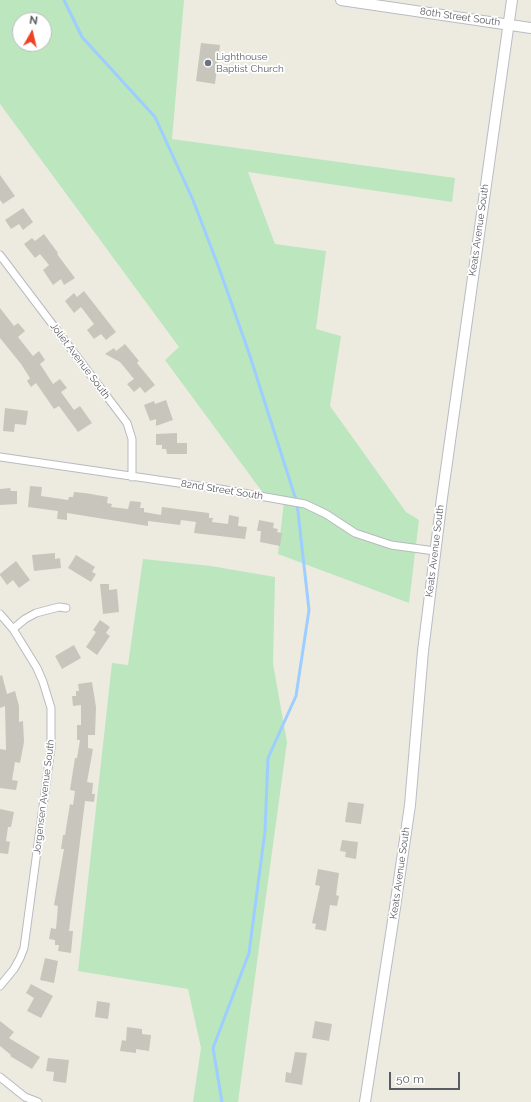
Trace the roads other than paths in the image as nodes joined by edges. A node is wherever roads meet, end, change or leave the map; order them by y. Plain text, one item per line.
1 (341, 0) edge
2 (512, 0) edge
3 (508, 24) junction
4 (531, 28) edge
5 (0, 255) edge
6 (0, 457) edge
7 (132, 477) junction
8 (435, 550) junction
9 (66, 608) dead end
10 (0, 614) edge
11 (13, 629) junction
12 (0, 986) edge
13 (0, 1077) edge
14 (38, 1102) edge
15 (364, 1102) edge

1 - 3 main road, 80th Street South
2 - 3 main road, Keats Avenue South
3 - 4 main road, 80th Street South
3 - 8 main road, Keats Avenue South
5 - 7 street, Joliet Avenue South
6 - 7 street, 82nd Street South
7 - 8 street, 82nd Street South
8 - 15 main road, Keats Avenue South
9 - 11 street
10 - 11 street, Jorgensen Avenue South
11 - 12 street, Jorgensen Avenue South
13 - 14 street

